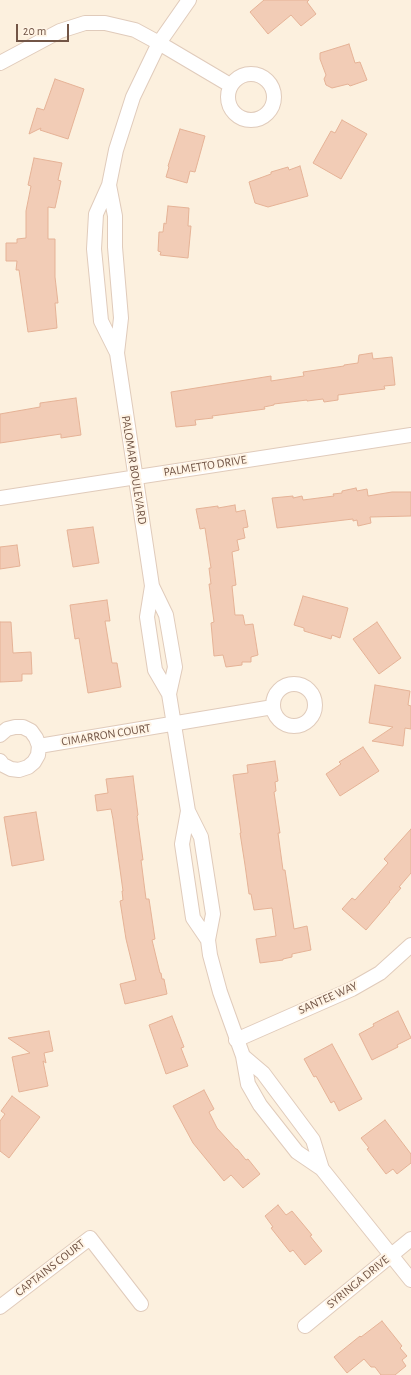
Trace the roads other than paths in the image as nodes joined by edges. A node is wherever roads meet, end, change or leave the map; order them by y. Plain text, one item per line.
1 (190, 0) edge
2 (159, 43) junction
3 (0, 63) edge
4 (230, 85) dead end
5 (109, 185) junction
6 (117, 353) junction
7 (411, 435) edge
8 (135, 477) junction
9 (0, 498) edge
10 (152, 586) junction
11 (170, 694) junction
12 (273, 708) dead end
13 (174, 724) junction
14 (0, 735) edge
15 (39, 746) junction
16 (0, 761) edge
17 (188, 811) junction
18 (208, 940) junction
19 (411, 945) edge
20 (236, 1040) junction
21 (243, 1056) junction
22 (322, 1169) junction
23 (411, 1239) edge
24 (392, 1255) junction
25 (411, 1280) edge
26 (141, 1304) dead end
27 (0, 1306) edge
28 (305, 1326) dead end

1 - 2 street, PALOMAR BOULEVARD
2 - 3 street
2 - 4 street
2 - 5 street, PALOMAR BOULEVARD
5 - 6 street, PALOMAR BOULEVARD
5 - 6 street, PALOMAR BOULEVARD
6 - 8 street, PALOMAR BOULEVARD
7 - 8 street, PALMETTO DRIVE
8 - 9 street, PALMETTO DRIVE
8 - 10 street, PALOMAR BOULEVARD
10 - 11 street, PALOMAR BOULEVARD
10 - 11 street, PALOMAR BOULEVARD
11 - 13 street, PALOMAR BOULEVARD
12 - 13 street, CIMARRON COURT
13 - 15 street, CIMARRON COURT
13 - 17 street, PALOMAR BOULEVARD
14 - 15 street
15 - 16 street
17 - 18 street, PALOMAR BOULEVARD
17 - 18 street, PALOMAR BOULEVARD
18 - 20 street, PALOMAR BOULEVARD
19 - 20 street, SANTEE WAY
20 - 21 street, PALOMAR BOULEVARD
21 - 22 street, PALOMAR BOULEVARD
21 - 22 street, PALOMAR BOULEVARD
22 - 24 street, PALOMAR BOULEVARD
23 - 24 street, SYRINGA DRIVE
24 - 25 street, PALOMAR BOULEVARD
24 - 28 street, SYRINGA DRIVE
26 - 27 street, CAPTAINS COURT

